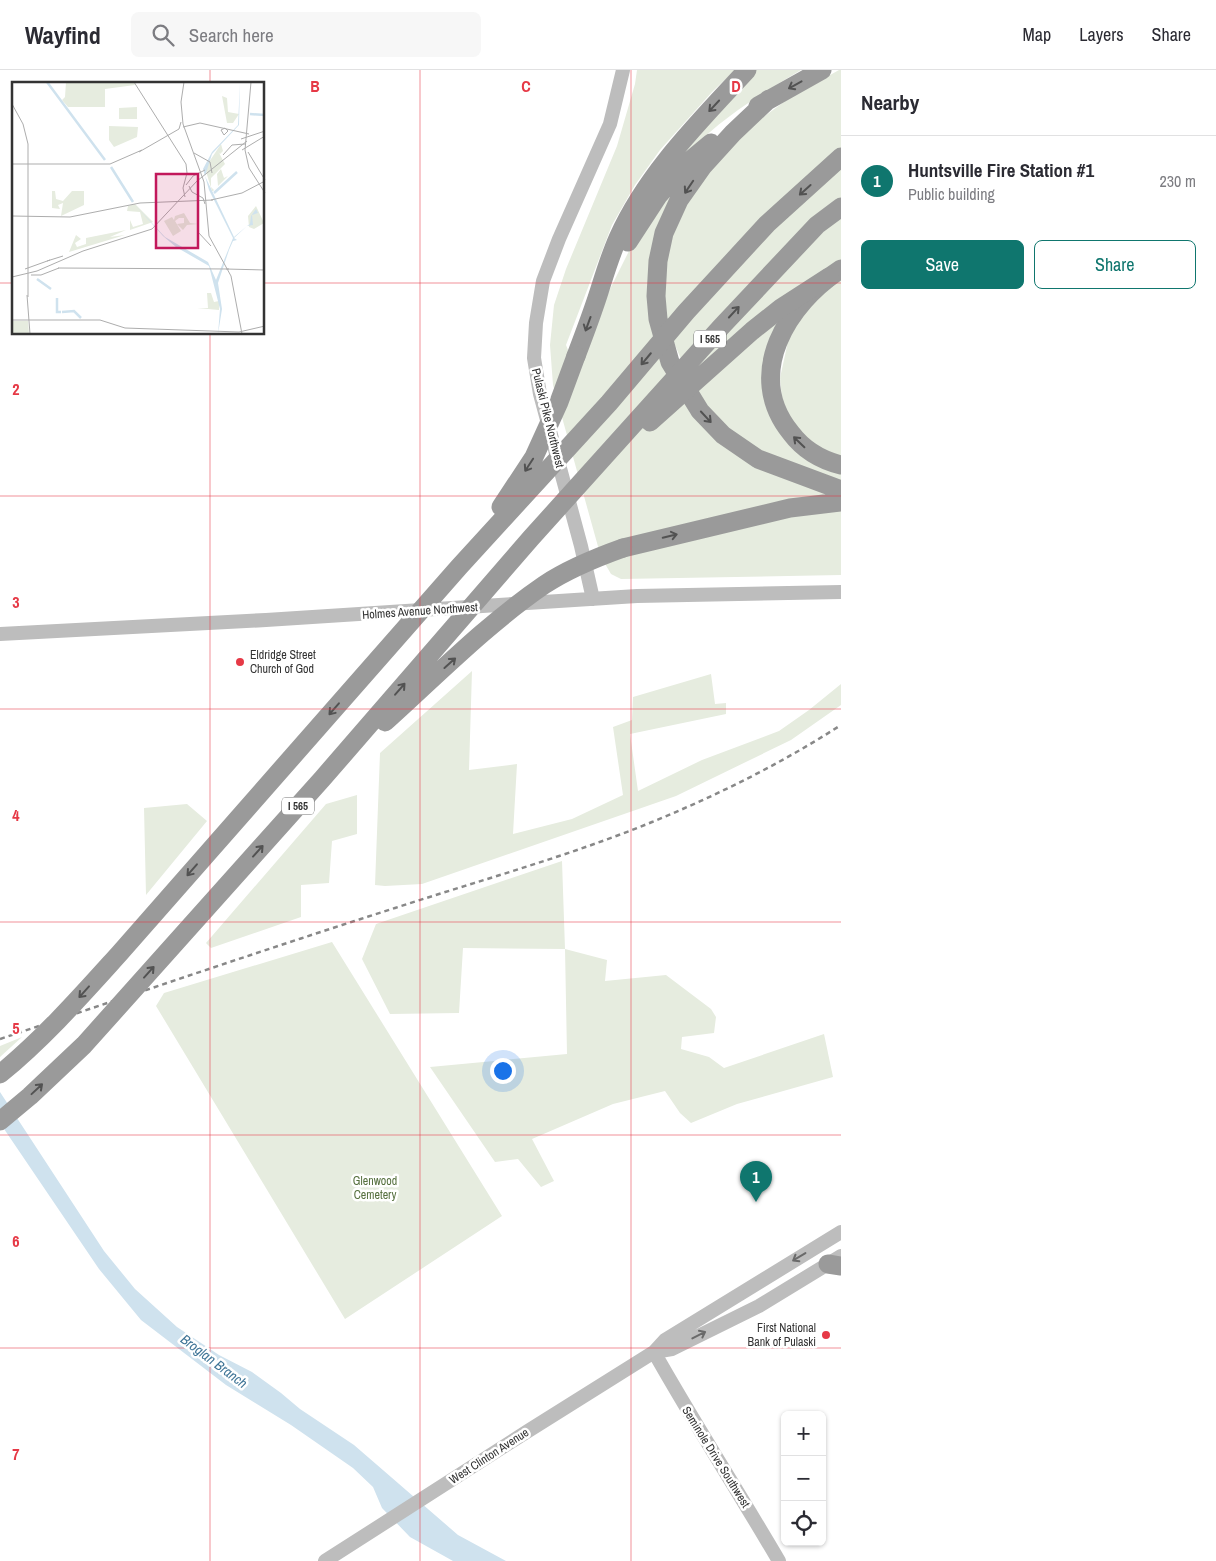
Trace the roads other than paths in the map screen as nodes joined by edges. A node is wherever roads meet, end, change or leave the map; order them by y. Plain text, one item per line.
1 (623, 70) edge
2 (748, 70) edge
3 (822, 70) edge
4 (769, 99) junction
5 (841, 157) edge
6 (841, 207) edge
7 (835, 273) edge
8 (600, 291) junction
9 (841, 465) edge
10 (585, 479) junction
11 (841, 490) edge
12 (841, 502) edge
13 (459, 567) junction
14 (841, 592) edge
15 (593, 599) junction
16 (0, 634) edge
17 (323, 778) junction
18 (0, 1074) edge
19 (0, 1121) edge
20 (841, 1232) edge
21 (836, 1262) edge
22 (654, 1352) junction
23 (325, 1561) edge
24 (779, 1561) edge

1 - 15 main road, Pulaski Pike Northwest
2 -> 8 highway
3 -> 4 highway
4 - 8 highway
4 -> 11 highway
5 -> 13 highway, I 565, bridge
10 -> 6 highway, I 565, bridge
9 -> 7 highway, bridge
7 - 10 highway, bridge
8 -> 13 highway, bridge
17 -> 10 highway, I 565, bridge
17 -> 12 highway, bridge
13 -> 18 highway, I 565, bridge
14 - 15 main road, Holmes Avenue Northwest
15 - 16 main road, Holmes Avenue Northwest
19 -> 17 highway, I 565, bridge
20 -> 22 main road, West Clinton Avenue
22 -> 21 main road, West Clinton Avenue
22 - 23 main road, West Clinton Avenue
22 - 24 main road, Seminole Drive Southwest

